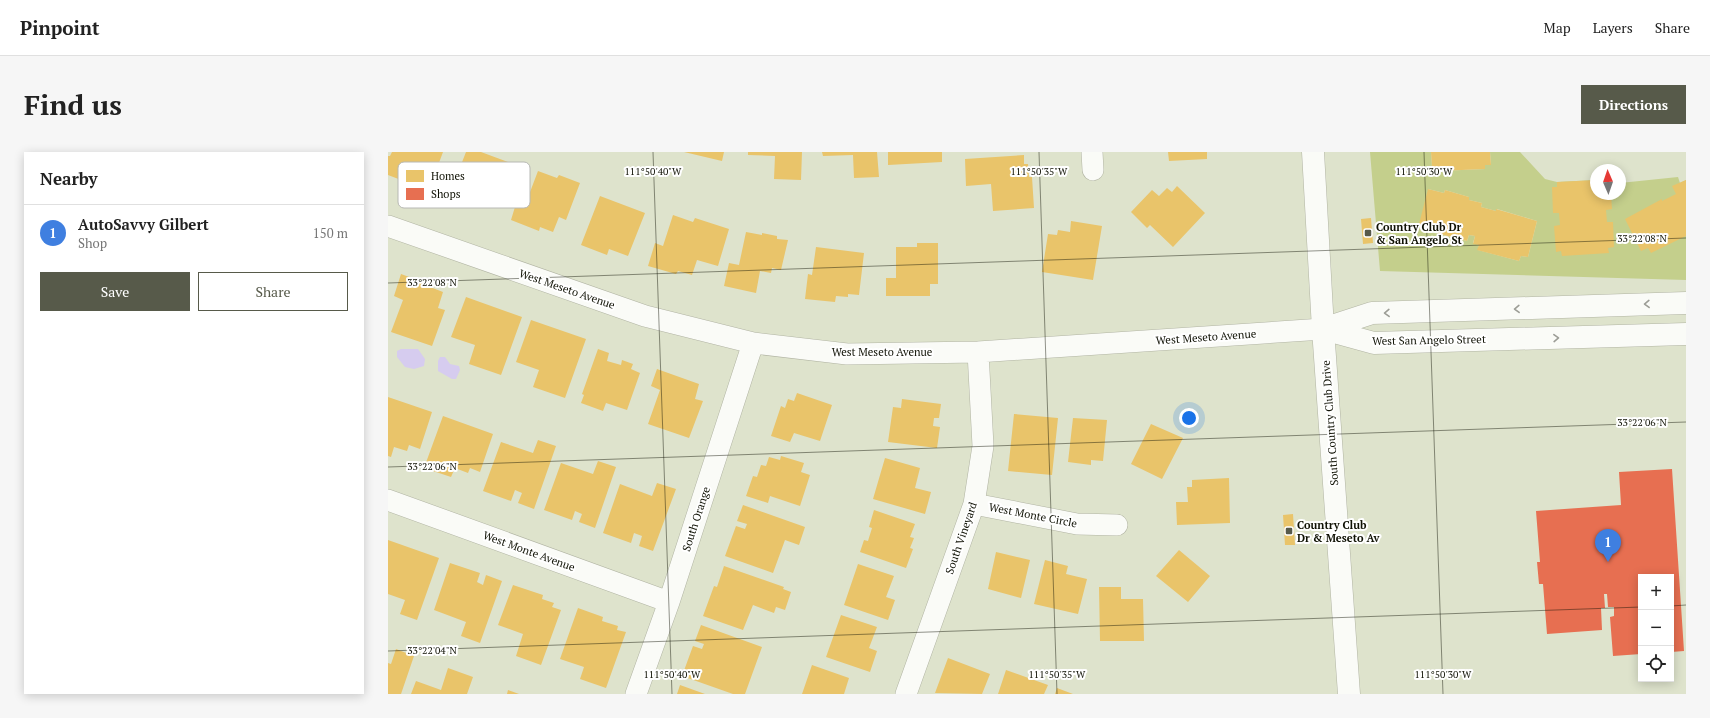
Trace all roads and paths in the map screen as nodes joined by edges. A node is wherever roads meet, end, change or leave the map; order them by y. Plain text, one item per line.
1 (1313, 152) edge
2 (388, 226) edge
3 (1686, 303) edge
4 (1323, 329) junction
5 (1686, 334) edge
6 (753, 343) junction
7 (978, 352) junction
8 (388, 500) edge
9 (974, 504) junction
10 (1117, 525) dead end
11 (669, 602) junction
12 (636, 694) edge
13 (906, 694) edge
14 (1349, 694) edge

1 - 4 street, South Country Club Drive
2 - 6 street, West Meseto Avenue
3 -> 4 street
4 -> 5 street, West San Angelo Street
4 - 7 street, West Meseto Avenue
4 - 14 street, South Country Club Drive
6 - 7 street, West Meseto Avenue
6 - 11 street, South Orange
7 - 9 street, South Vineyard
8 - 11 street, West Monte Avenue
9 - 10 street, West Monte Circle
9 - 13 street, South Vineyard
11 - 12 street, South Orange

